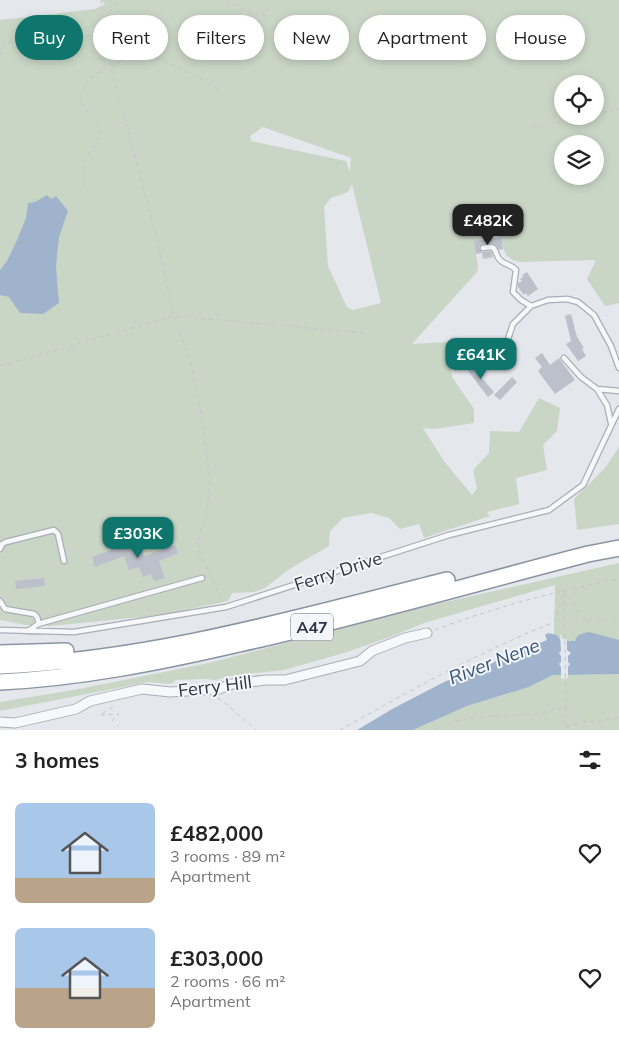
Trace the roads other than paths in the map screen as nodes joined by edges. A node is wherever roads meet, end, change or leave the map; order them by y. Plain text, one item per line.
1 (483, 248) dead end
2 (531, 306) junction
3 (503, 354) dead end
4 (564, 358) dead end
5 (619, 368) edge
6 (597, 390) junction
7 (619, 391) edge
8 (619, 409) edge
9 (611, 425) junction
10 (619, 540) edge
11 (619, 548) edge
12 (0, 549) edge
13 (64, 561) dead end
14 (202, 578) dead end
15 (0, 601) edge
16 (39, 624) junction
17 (0, 630) edge
18 (28, 631) junction
19 (427, 633) road end
20 (207, 638) junction
21 (202, 653) junction
22 (0, 654) edge
23 (0, 666) edge
24 (0, 682) edge
25 (0, 691) edge
26 (0, 722) edge

1 - 2 lane
2 - 3 lane
2 - 5 lane
4 - 6 lane
6 - 7 lane
6 - 9 lane
8 - 9 lane, Ferry Drive
9 - 18 lane, Ferry Drive
10 - 20 highway, A47
11 - 21 highway, A47
12 - 13 lane
14 - 16 lane
15 - 16 lane
16 - 18 lane
17 - 18 lane, Ferry Drive
19 - 26 street, Ferry Hill
20 - 22 highway, A47
20 - 23 highway, A47
21 - 24 highway, A47
21 - 25 highway, A47

